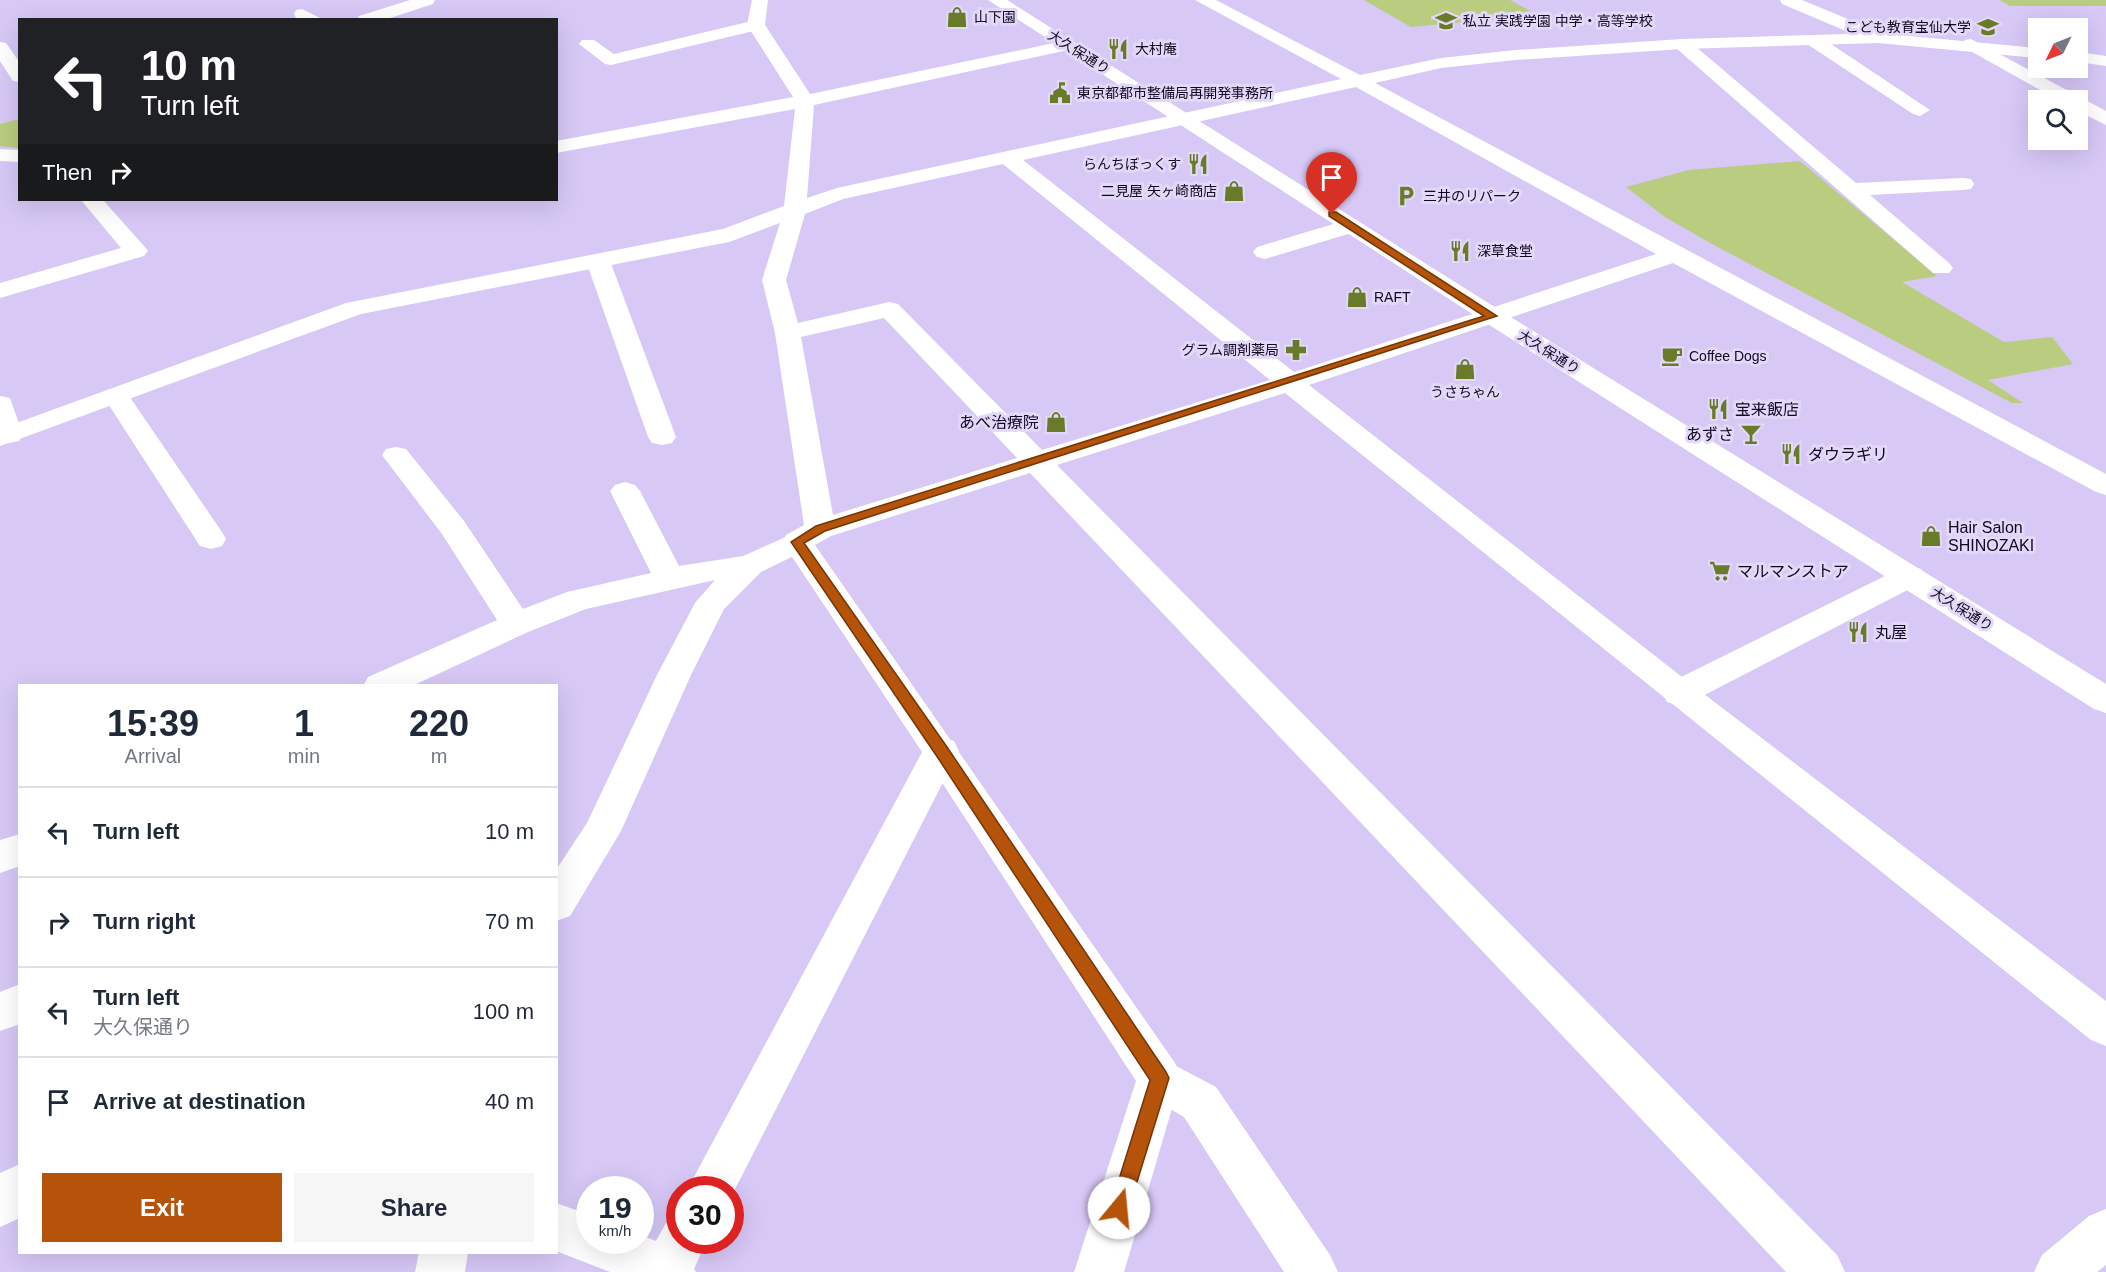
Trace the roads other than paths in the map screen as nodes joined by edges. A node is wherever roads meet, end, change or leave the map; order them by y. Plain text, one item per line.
1 (760, 0) edge
2 (996, 0) edge
3 (1203, 0) edge
4 (1788, 0) edge
5 (416, 1) edge
6 (370, 18) edge
7 (756, 25) junction
8 (1878, 38) junction
9 (1813, 40) junction
10 (588, 44) dead end
11 (1682, 44) junction
12 (1971, 44) junction
13 (1068, 45) junction
14 (0, 47) edge
15 (2028, 51) edge
16 (2088, 58) edge
17 (2106, 61) edge
18 (18, 74) edge
19 (1360, 82) junction
20 (2053, 90) edge
21 (805, 101) junction
22 (2088, 109) edge
23 (1920, 110) dead end
24 (2106, 119) edge
25 (1185, 120) junction
26 (558, 147) edge
27 (0, 154) edge
28 (18, 156) edge
29 (1008, 158) junction
30 (1963, 184) dead end
31 (1850, 190) junction
32 (93, 201) edge
33 (795, 211) junction
34 (1350, 226) junction
35 (1265, 252) dead end
36 (1675, 255) junction
37 (598, 261) junction
38 (1941, 268) dead end
39 (0, 291) edge
40 (1492, 316) junction
41 (788, 333) junction
42 (1288, 383) junction
43 (116, 396) junction
44 (0, 404) edge
45 (5, 437) edge
46 (662, 437) dead end
47 (396, 455) dead end
48 (1036, 460) junction
49 (2106, 486) edge
50 (625, 490) dead end
51 (809, 535) junction
52 (211, 539) dead end
53 (750, 564) junction
54 (1910, 576) junction
55 (670, 579) junction
56 (516, 624) junction
57 (384, 684) edge
58 (1679, 693) junction
59 (2106, 700) edge
60 (941, 751) junction
61 (18, 850) edge
62 (0, 857) edge
63 (558, 901) edge
64 (18, 1004) edge
65 (0, 1012) edge
66 (2106, 1026) edge
67 (1159, 1078) junction
68 (717, 1176) edge
69 (18, 1189) edge
70 (0, 1203) edge
71 (558, 1228) edge
72 (2106, 1233) edge
73 (576, 1235) edge
74 (444, 1254) edge
75 (646, 1254) edge
76 (674, 1261) edge
77 (440, 1272) edge
78 (1099, 1272) edge
79 (1313, 1272) edge
80 (1820, 1272) edge
81 (2059, 1272) edge

1 - 7 street
2 - 13 street, 大久保通り
3 - 19 street
4 - 8 street
5 - 6 street
7 - 10 street
7 - 21 street
8 - 9 street
8 - 12 street
9 - 11 street
9 - 23 street
11 - 19 street
11 - 31 street
12 - 15 street
12 - 20 street
13 - 21 street
13 - 25 street, 大久保通り
14 - 18 street
16 - 17 street
19 - 25 street
19 - 36 street
21 - 26 street
21 - 33 street
22 - 24 street
25 - 29 street
25 - 34 street, 大久保通り
27 - 28 street
29 - 33 street
29 - 42 street
30 - 31 street
31 - 38 street
32 - 39 street
33 - 37 street
33 - 41 street
34 - 35 street
34 - 40 street, 大久保通り
36 - 40 street
36 - 49 street
37 - 43 street
37 - 46 street
40 - 42 street
40 - 54 street, 大久保通り
41 - 48 street
41 - 51 street
42 - 48 street
42 - 58 street
43 - 45 street
43 - 52 street
44 - 45 street
47 - 56 street
48 - 51 street
48 - 80 street
50 - 55 street
51 - 53 street
51 - 60 street
53 - 55 street
53 - 63 street
54 - 58 street
54 - 59 street, 大久保通り
55 - 56 street
56 - 57 street
58 - 66 street
60 - 67 street
60 - 68 street
61 - 62 street
64 - 65 street
67 - 78 street
67 - 79 street
69 - 70 street
71 - 73 street
72 - 81 street
74 - 77 street
75 - 76 street

